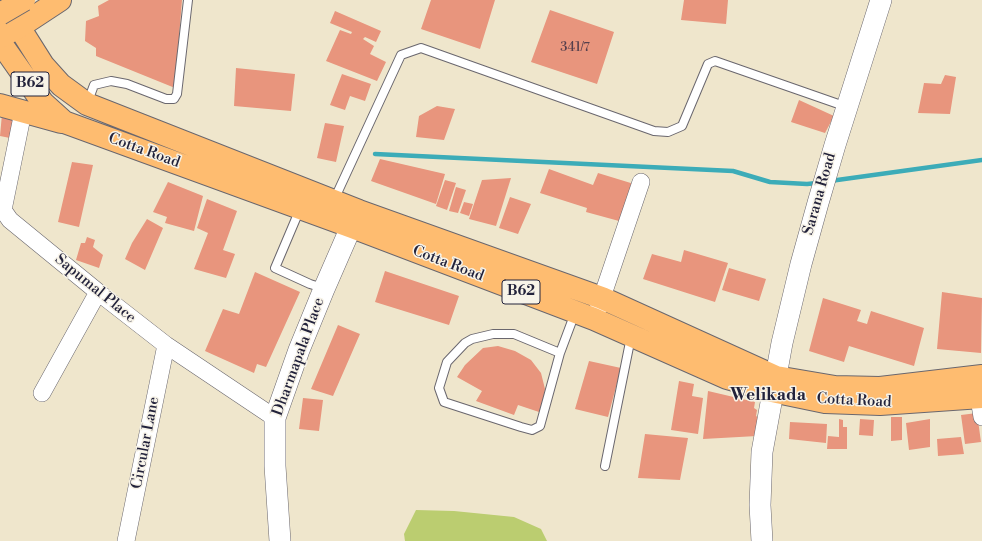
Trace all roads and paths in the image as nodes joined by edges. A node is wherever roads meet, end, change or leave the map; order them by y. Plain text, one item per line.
1 (24, 0) edge
2 (60, 0) edge
3 (188, 0) edge
4 (881, 0) edge
5 (0, 8) edge
6 (0, 14) edge
7 (9, 32) edge
8 (0, 42) edge
9 (84, 102) junction
10 (0, 105) edge
11 (847, 107) junction
12 (23, 112) junction
13 (67, 123) junction
14 (641, 182) dead end
15 (333, 201) junction
16 (300, 208) junction
17 (355, 219) junction
18 (324, 289) junction
19 (98, 292) junction
20 (602, 298) junction
21 (584, 316) junction
22 (632, 335) junction
23 (166, 345) junction
24 (560, 353) junction
25 (982, 376) edge
26 (774, 384) junction
27 (42, 393) dead end
28 (909, 394) junction
29 (981, 404) edge
30 (275, 418) junction
31 (605, 466) dead end
32 (126, 541) edge
33 (280, 541) edge
34 (762, 541) edge

1 - 6 main road, bridge
2 - 7 main road
3 - 9 lane
4 - 11 street, Sarana Road
5 - 7 main road, Cotta Road
7 - 9 main road, Cotta Road / B62
8 - 13 main road, Cotta Road / B62
9 - 13 main road
9 - 15 main road, Cotta Road / B62
10 - 12 main road, B62
11 - 15 lane
11 - 26 street, Sarana Road
12 - 13 main road, B62
12 - 19 street, Sapumal Place
13 - 16 main road, Cotta Road / B62
14 - 20 street
15 - 17 main road, Cotta Road / B62
16 - 17 main road, Cotta Road / B62
16 - 18 lane
17 - 18 street, Dharmapala Place
17 - 20 main road, Cotta Road / B62
17 - 21 main road, Cotta Road / B62
18 - 30 street, Dharmapala Place
19 - 23 street, Sapumal Place
19 - 27 street
20 - 21 street
20 - 26 main road, Cotta Road / B62
21 - 22 main road, Cotta Road / B62
21 - 24 lane
22 - 26 main road, Cotta Road / B62
22 - 31 lane
23 - 30 street, Sapumal Place
23 - 32 street, Circular Lane
24 - 24 lane
25 - 28 main road, Cotta Road / B62
26 - 28 main road, Cotta Road / B62
26 - 34 street, Sarana Road
28 - 29 main road, Cotta Road / B62
30 - 33 street, Dharmapala Place

